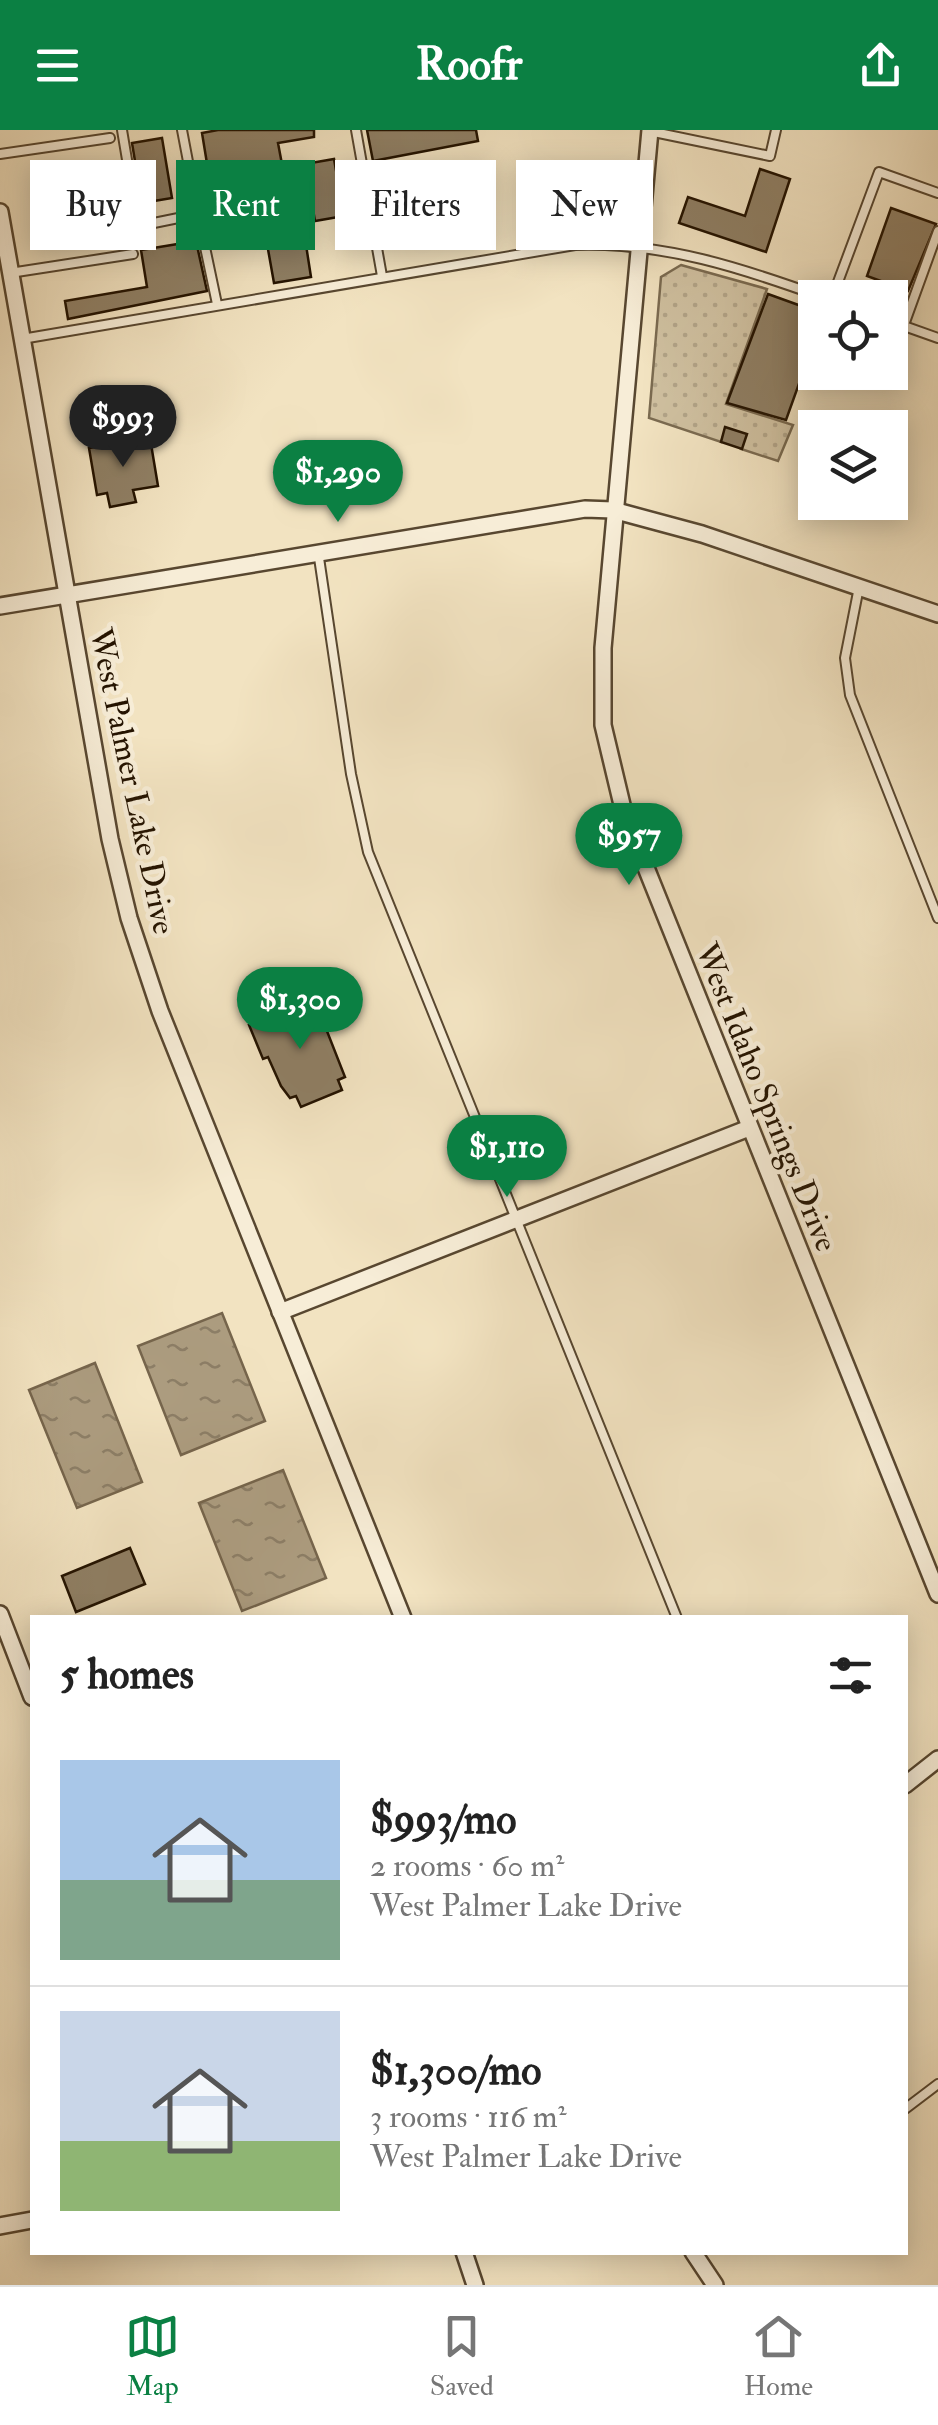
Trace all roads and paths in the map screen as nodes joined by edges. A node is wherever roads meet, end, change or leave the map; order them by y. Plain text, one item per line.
1 (122, 130) edge
2 (182, 130) edge
3 (356, 130) edge
4 (776, 130) edge
5 (650, 131) edge
6 (680, 134) edge
7 (110, 138) dead end
8 (0, 154) edge
9 (188, 160) edge
10 (362, 160) edge
11 (647, 160) edge
12 (938, 192) edge
13 (0, 212) edge
14 (176, 218) edge
15 (938, 231) edge
16 (653, 249) edge
17 (206, 250) edge
18 (377, 250) edge
19 (532, 250) edge
20 (639, 250) edge
21 (134, 254) dead end
22 (10, 272) junction
23 (382, 276) junction
24 (836, 280) edge
25 (798, 287) edge
26 (217, 304) junction
27 (908, 315) edge
28 (908, 327) edge
29 (938, 338) edge
30 (22, 339) junction
31 (614, 510) junction
32 (318, 551) junction
33 (860, 587) junction
34 (67, 594) junction
35 (0, 606) edge
36 (938, 614) edge
37 (938, 918) edge
38 (749, 1128) junction
39 (516, 1220) junction
40 (280, 1312) junction
41 (938, 1594) edge
42 (0, 1614) edge
43 (402, 1615) edge
44 (675, 1615) edge
45 (30, 1692) edge
46 (938, 1758) edge
47 (908, 1783) edge
48 (938, 2084) edge
49 (908, 2106) edge
50 (30, 2220) edge
51 (0, 2226) edge
52 (465, 2255) edge
53 (702, 2256) edge
54 (476, 2285) edge
55 (715, 2285) edge

1 - 14 lane
2 - 9 lane
3 - 10 lane
4 - 6 lane
5 - 6 lane
5 - 11 street, West Idaho Springs Drive
7 - 8 lane
12 - 24 lane
13 - 22 street, West Palmer Lake Drive
15 - 27 lane
16 - 25 lane
17 - 26 lane
18 - 23 lane
19 - 23 lane
20 - 31 street, West Idaho Springs Drive
21 - 22 lane
22 - 30 street, West Palmer Lake Drive
23 - 26 lane
26 - 30 lane
28 - 29 lane
30 - 34 street, West Palmer Lake Drive
31 - 32 street
31 - 33 street
31 - 38 street, West Idaho Springs Drive
32 - 34 street
32 - 39 lane
33 - 36 street
33 - 37 lane
34 - 35 street
34 - 40 street, West Palmer Lake Drive
38 - 39 street
38 - 41 street, West Idaho Springs Drive
39 - 40 street
39 - 44 lane
40 - 43 street, West Palmer Lake Drive
42 - 45 street
46 - 47 street
48 - 49 lane
50 - 51 street
52 - 54 street
53 - 55 street

